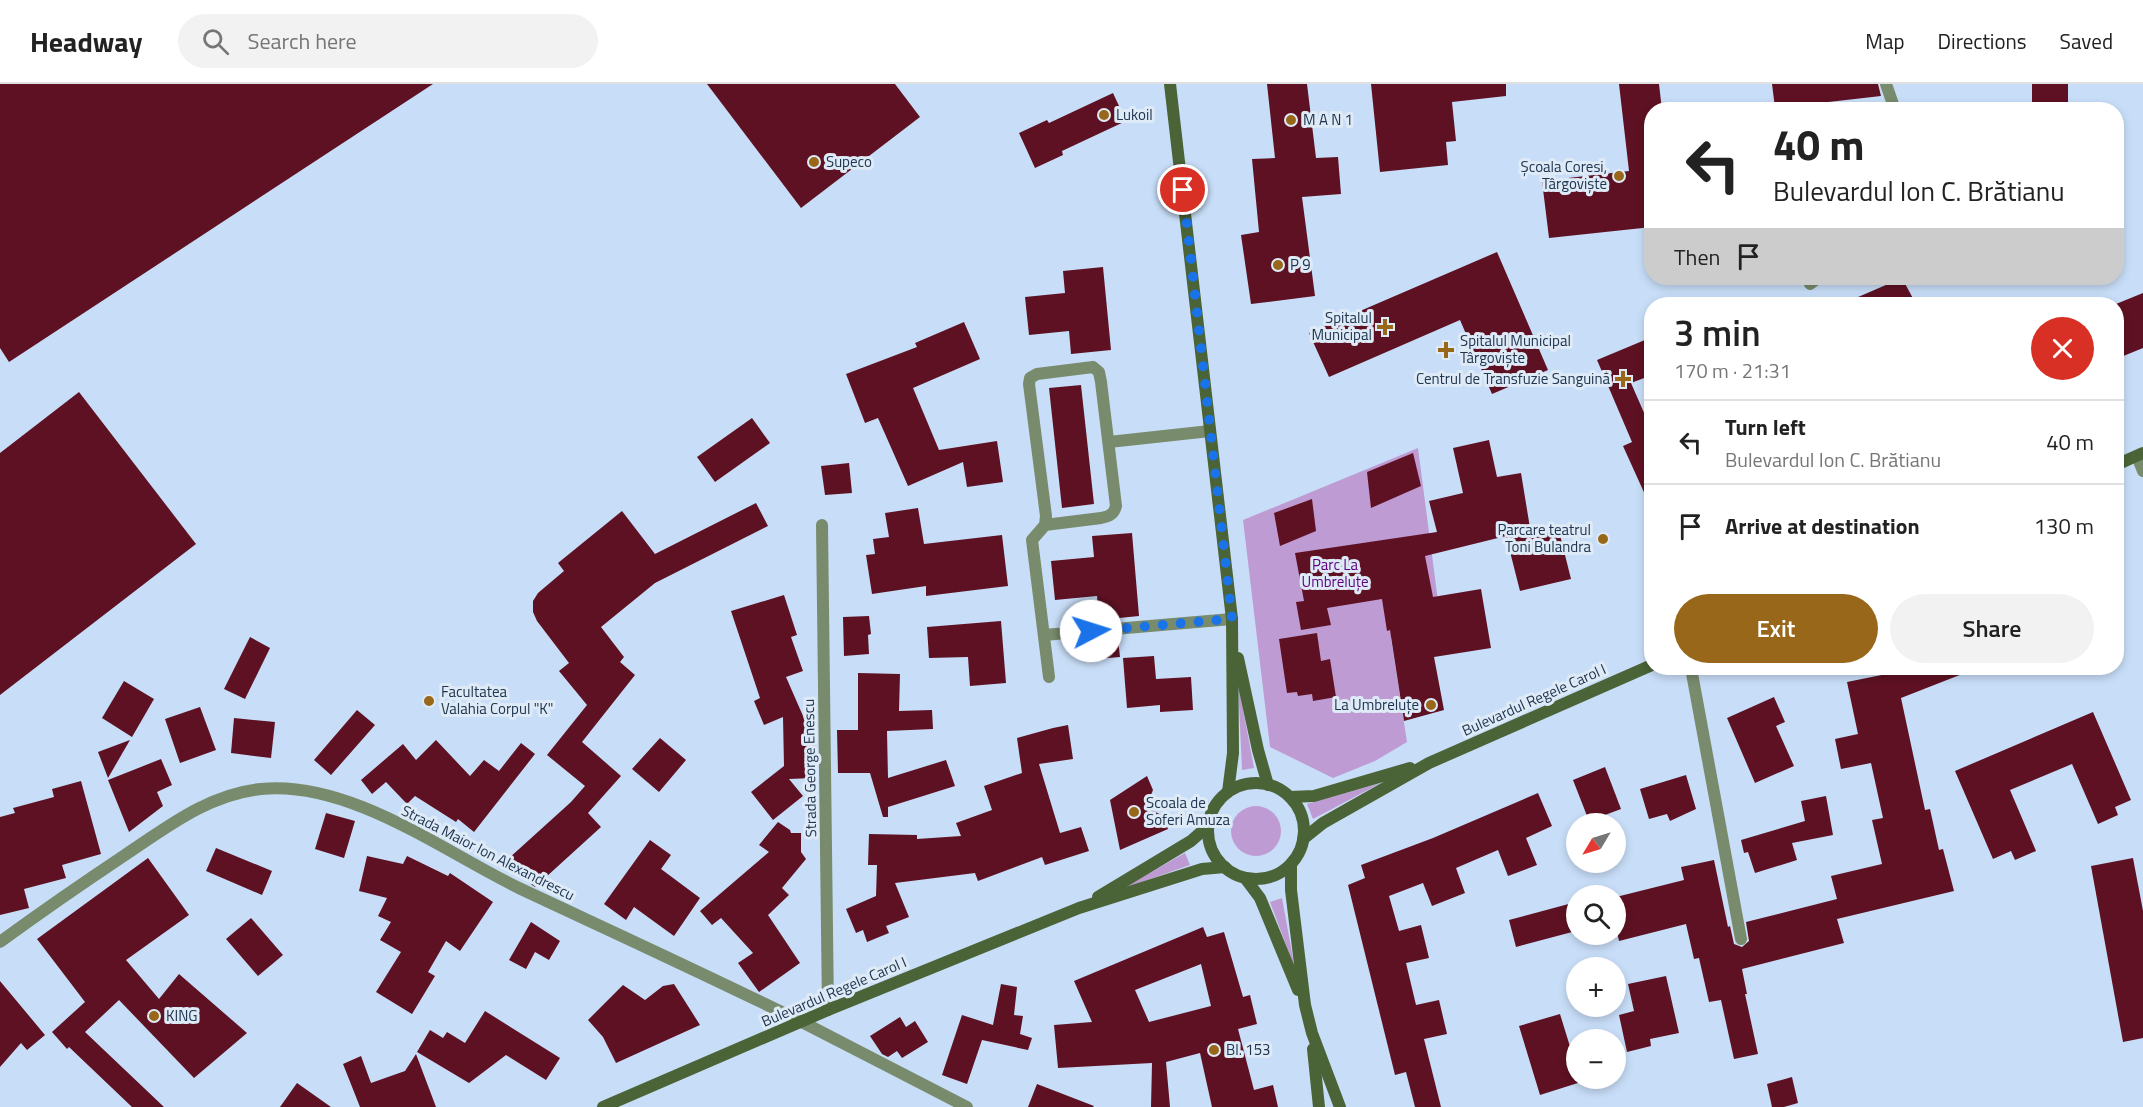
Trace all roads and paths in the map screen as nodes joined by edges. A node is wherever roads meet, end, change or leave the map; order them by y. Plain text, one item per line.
1 (1170, 84) edge
2 (1886, 84) edge
3 (1892, 102) edge
4 (1210, 431) junction
5 (1108, 442) junction
6 (2140, 454) edge
7 (2124, 461) edge
8 (2143, 471) edge
9 (822, 525) dead end
10 (1045, 525) junction
11 (1232, 624) junction
12 (1044, 635) junction
13 (1644, 668) edge
14 (1692, 675) edge
15 (1048, 677) dead end
16 (1429, 763) junction
17 (1268, 785) junction
18 (1228, 792) junction
19 (1290, 797) junction
20 (1208, 826) junction
21 (1303, 839) junction
22 (1291, 864) junction
23 (1225, 867) junction
24 (1245, 878) junction
25 (1078, 908) junction
26 (1741, 939) dead end
27 (0, 942) edge
28 (1305, 1005) junction
29 (828, 1010) junction
30 (800, 1021) junction
31 (1312, 1033) junction
32 (603, 1107) edge
33 (967, 1107) edge
34 (1319, 1107) edge
35 (1340, 1107) edge

1 - 4 main road
2 - 3 street
4 - 5 street
4 - 11 main road
5 - 10 street
5 - 10 street
6 - 7 main road
6 - 8 street
9 - 29 street, Strada George Enescu
10 - 12 street
11 - 12 street
11 - 17 main road
11 - 18 main road
12 - 15 street
13 - 16 main road, Bulevardul Regele Carol I
14 - 26 street
16 - 19 main road, Bulevardul Regele Carol I
16 - 21 main road, Bulevardul Regele Carol I
17 - 18 main road
17 - 19 main road
18 - 20 main road
19 - 21 main road
20 - 23 main road
20 - 25 main road, Bulevardul Regele Carol I
21 - 22 main road
22 - 24 main road
22 - 28 main road
23 - 24 main road
23 - 25 main road, Bulevardul Regele Carol I
24 - 28 main road
25 - 29 main road, Bulevardul Regele Carol I
27 - 30 street, Strada Maior Ion Alexandrescu
28 - 31 main road
29 - 30 main road, Bulevardul Regele Carol I
30 - 32 main road, Bulevardul Regele Carol I
30 - 33 street, Strada Maior Ion Alexandrescu
31 - 34 main road
31 - 35 main road

